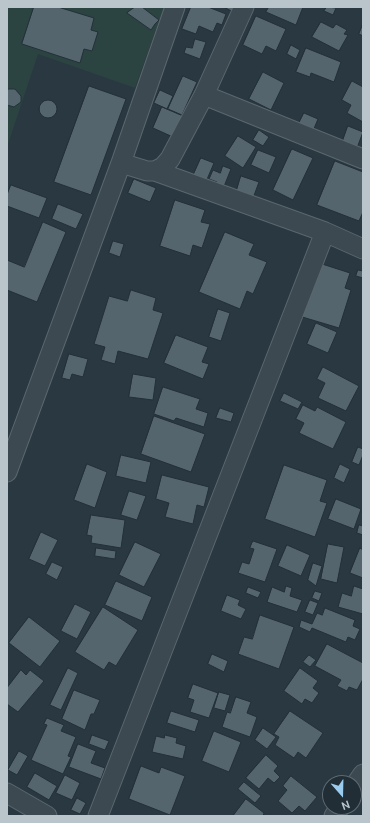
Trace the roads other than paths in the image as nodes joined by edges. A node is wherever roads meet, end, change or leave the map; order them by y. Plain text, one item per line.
1 (175, 7) edge
2 (244, 7) edge
3 (204, 95) junction
4 (363, 158) edge
5 (121, 163) junction
6 (155, 171) junction
7 (325, 232) junction
8 (363, 248) edge
9 (7, 472) edge
10 (7, 793) edge
11 (47, 816) edge
12 (98, 816) edge

1 - 5 street
2 - 3 street
3 - 4 street
3 - 6 street
5 - 6 street
5 - 9 street
6 - 7 street
7 - 8 street
7 - 12 street
10 - 11 street

